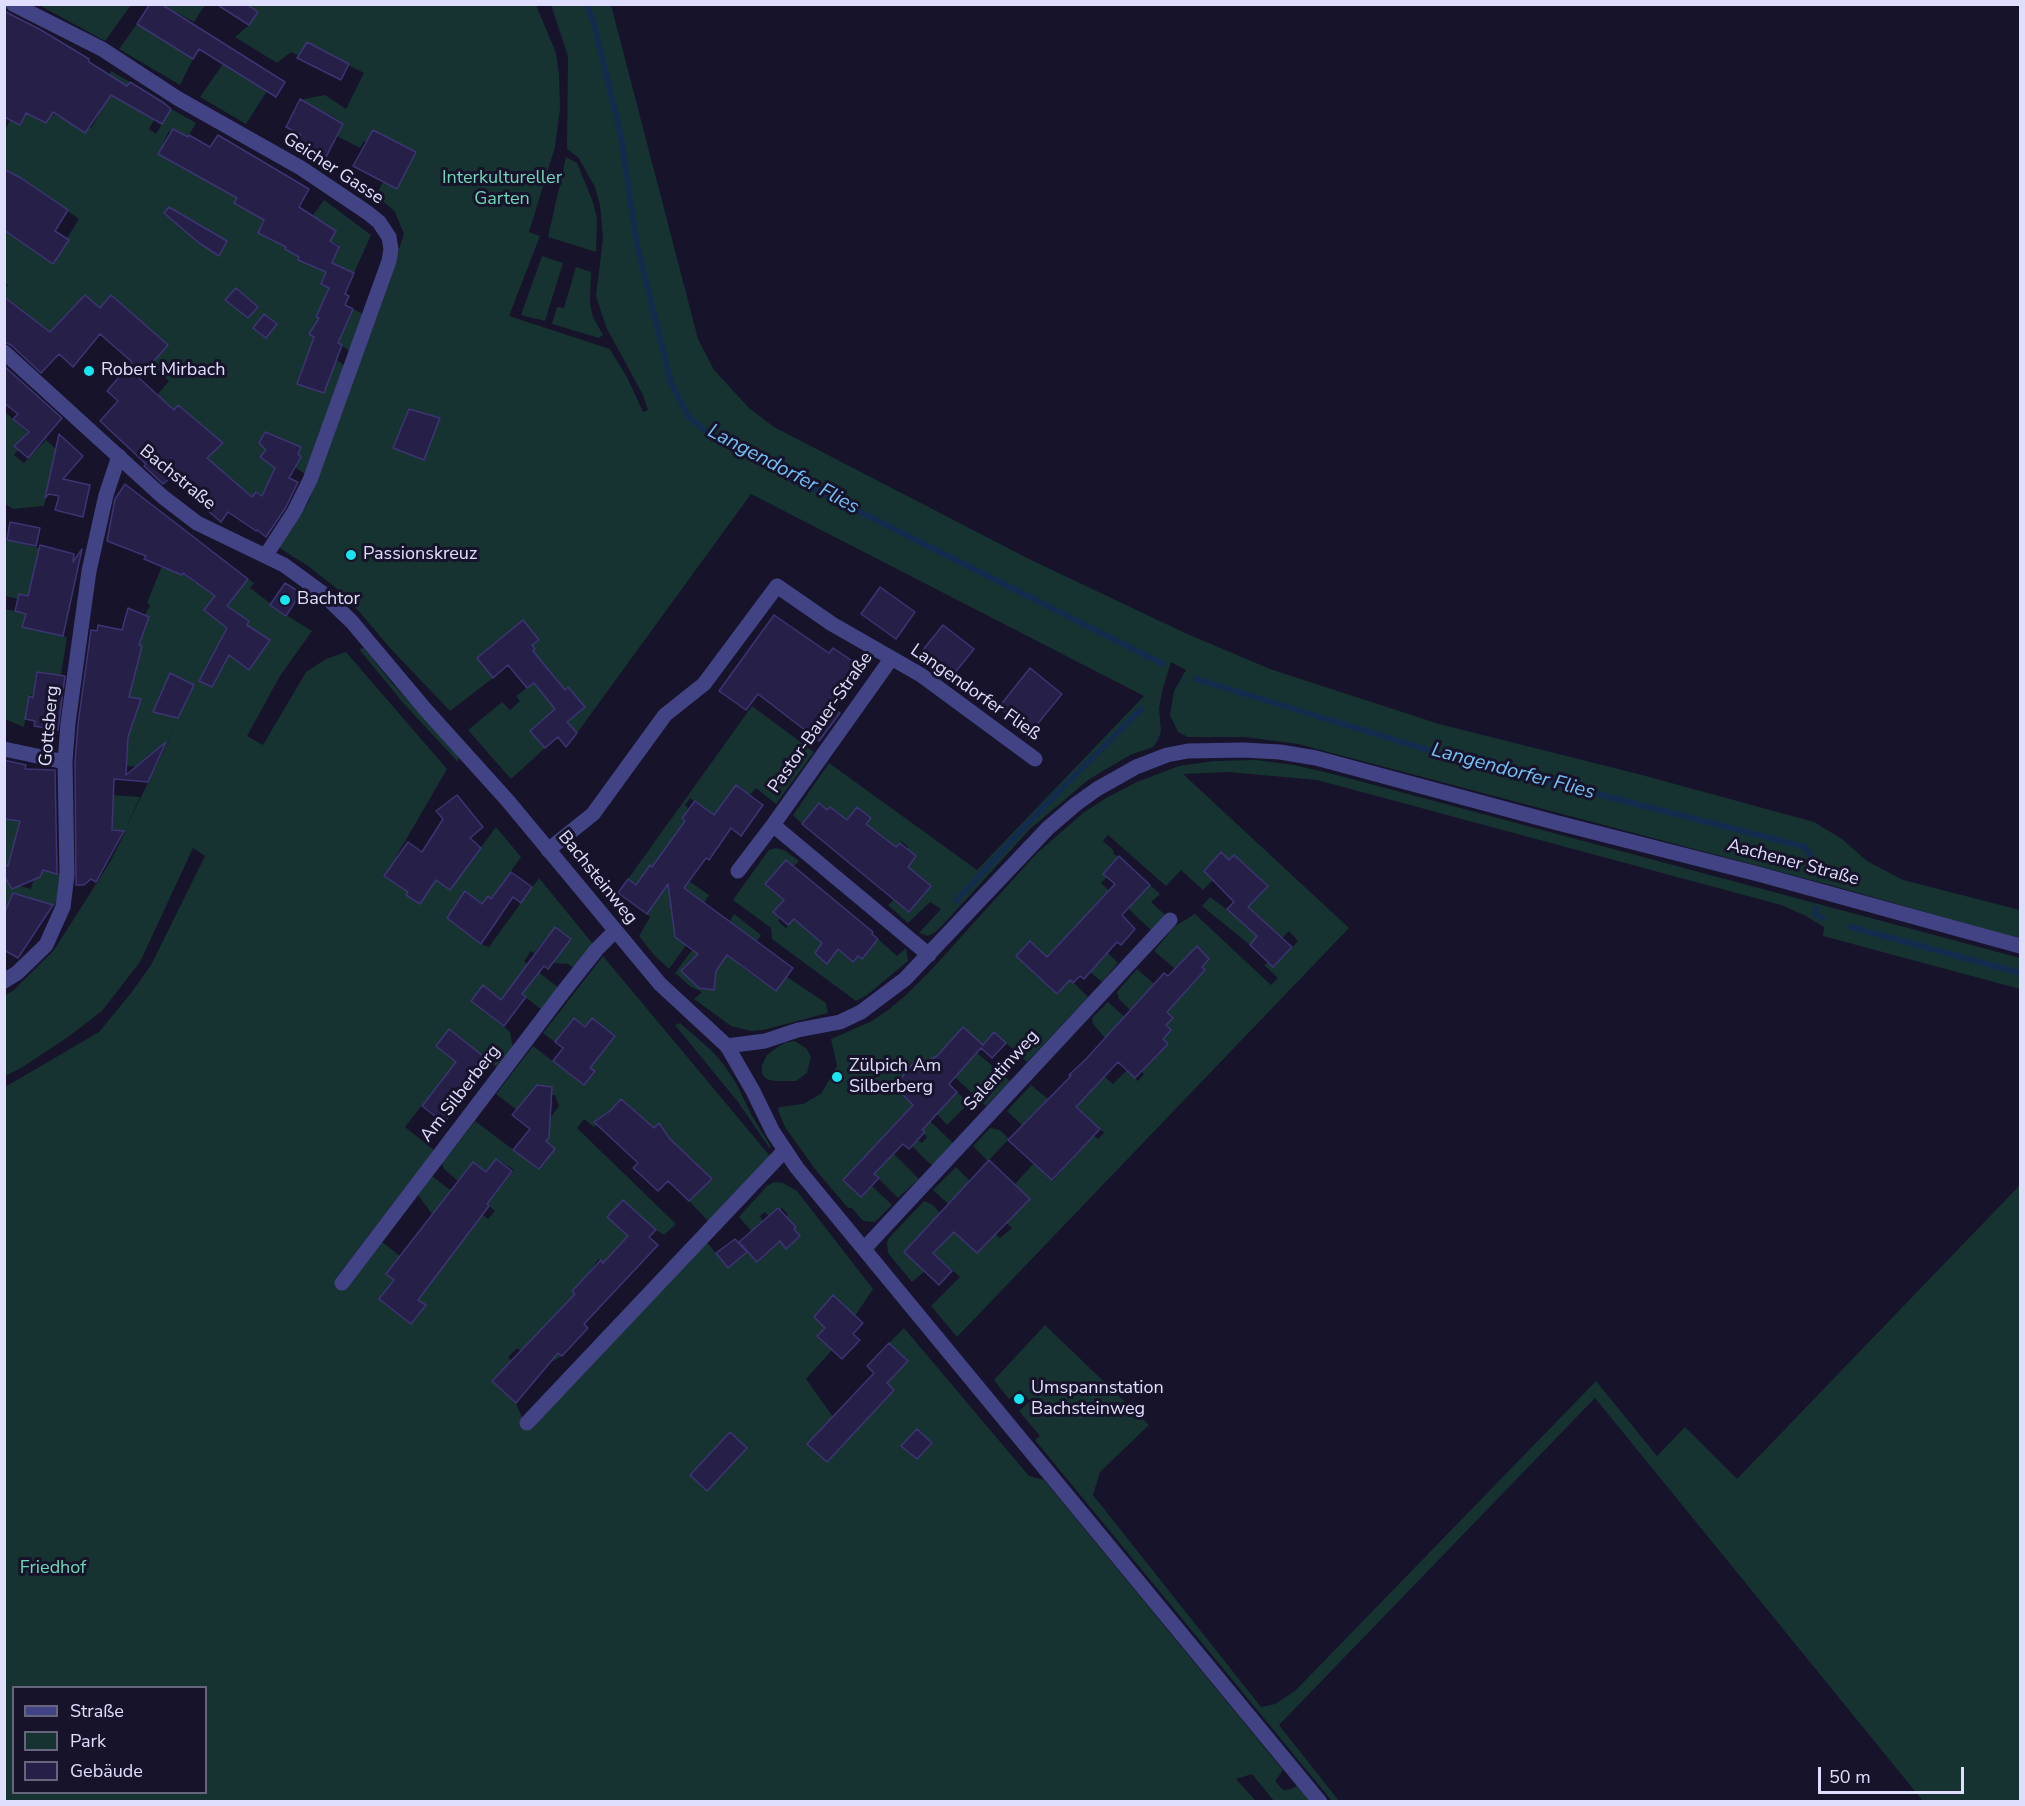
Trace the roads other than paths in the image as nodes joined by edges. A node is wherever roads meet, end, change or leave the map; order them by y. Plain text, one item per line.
1 (13, 4) edge
2 (4, 352) edge
3 (120, 456) junction
4 (266, 555) junction
5 (366, 638) joint
6 (891, 659) junction
7 (4, 749) edge
8 (1035, 759) dead end
9 (65, 762) junction
10 (773, 825) junction
11 (548, 850) junction
12 (738, 871) dead end
13 (1170, 920) dead end
14 (615, 931) junction
15 (2020, 945) edge
16 (929, 955) junction
17 (4, 981) edge
18 (727, 1046) junction
19 (785, 1150) junction
20 (864, 1249) junction
21 (342, 1283) dead end
22 (527, 1423) dead end
23 (1320, 1802) edge

1 - 4 street, Geicher Gasse
2 - 3 street, Bachstraße
3 - 4 street, Bachstraße
3 - 9 street, Gottsberg
4 - 5 street, Bachstraße
5 - 11 street, Bachsteinweg
6 - 8 street, Langendorfer Fließ
6 - 10 street, Pastor-Bauer-Straße
6 - 11 street, Pastor-Bauer-Straße
7 - 9 street
9 - 17 street, Gottsberg
10 - 12 street, Pastor-Bauer-Straße
10 - 16 street
11 - 14 street, Bachsteinweg
13 - 20 street, Salentinweg
14 - 18 street, Bachsteinweg
14 - 21 street, Am Silberberg
15 - 16 street, Aachener Straße
16 - 18 street, Aachener Straße
18 - 19 street, Bachsteinweg
19 - 20 street, Bachsteinweg
19 - 22 street
20 - 23 street, Bachsteinweg

